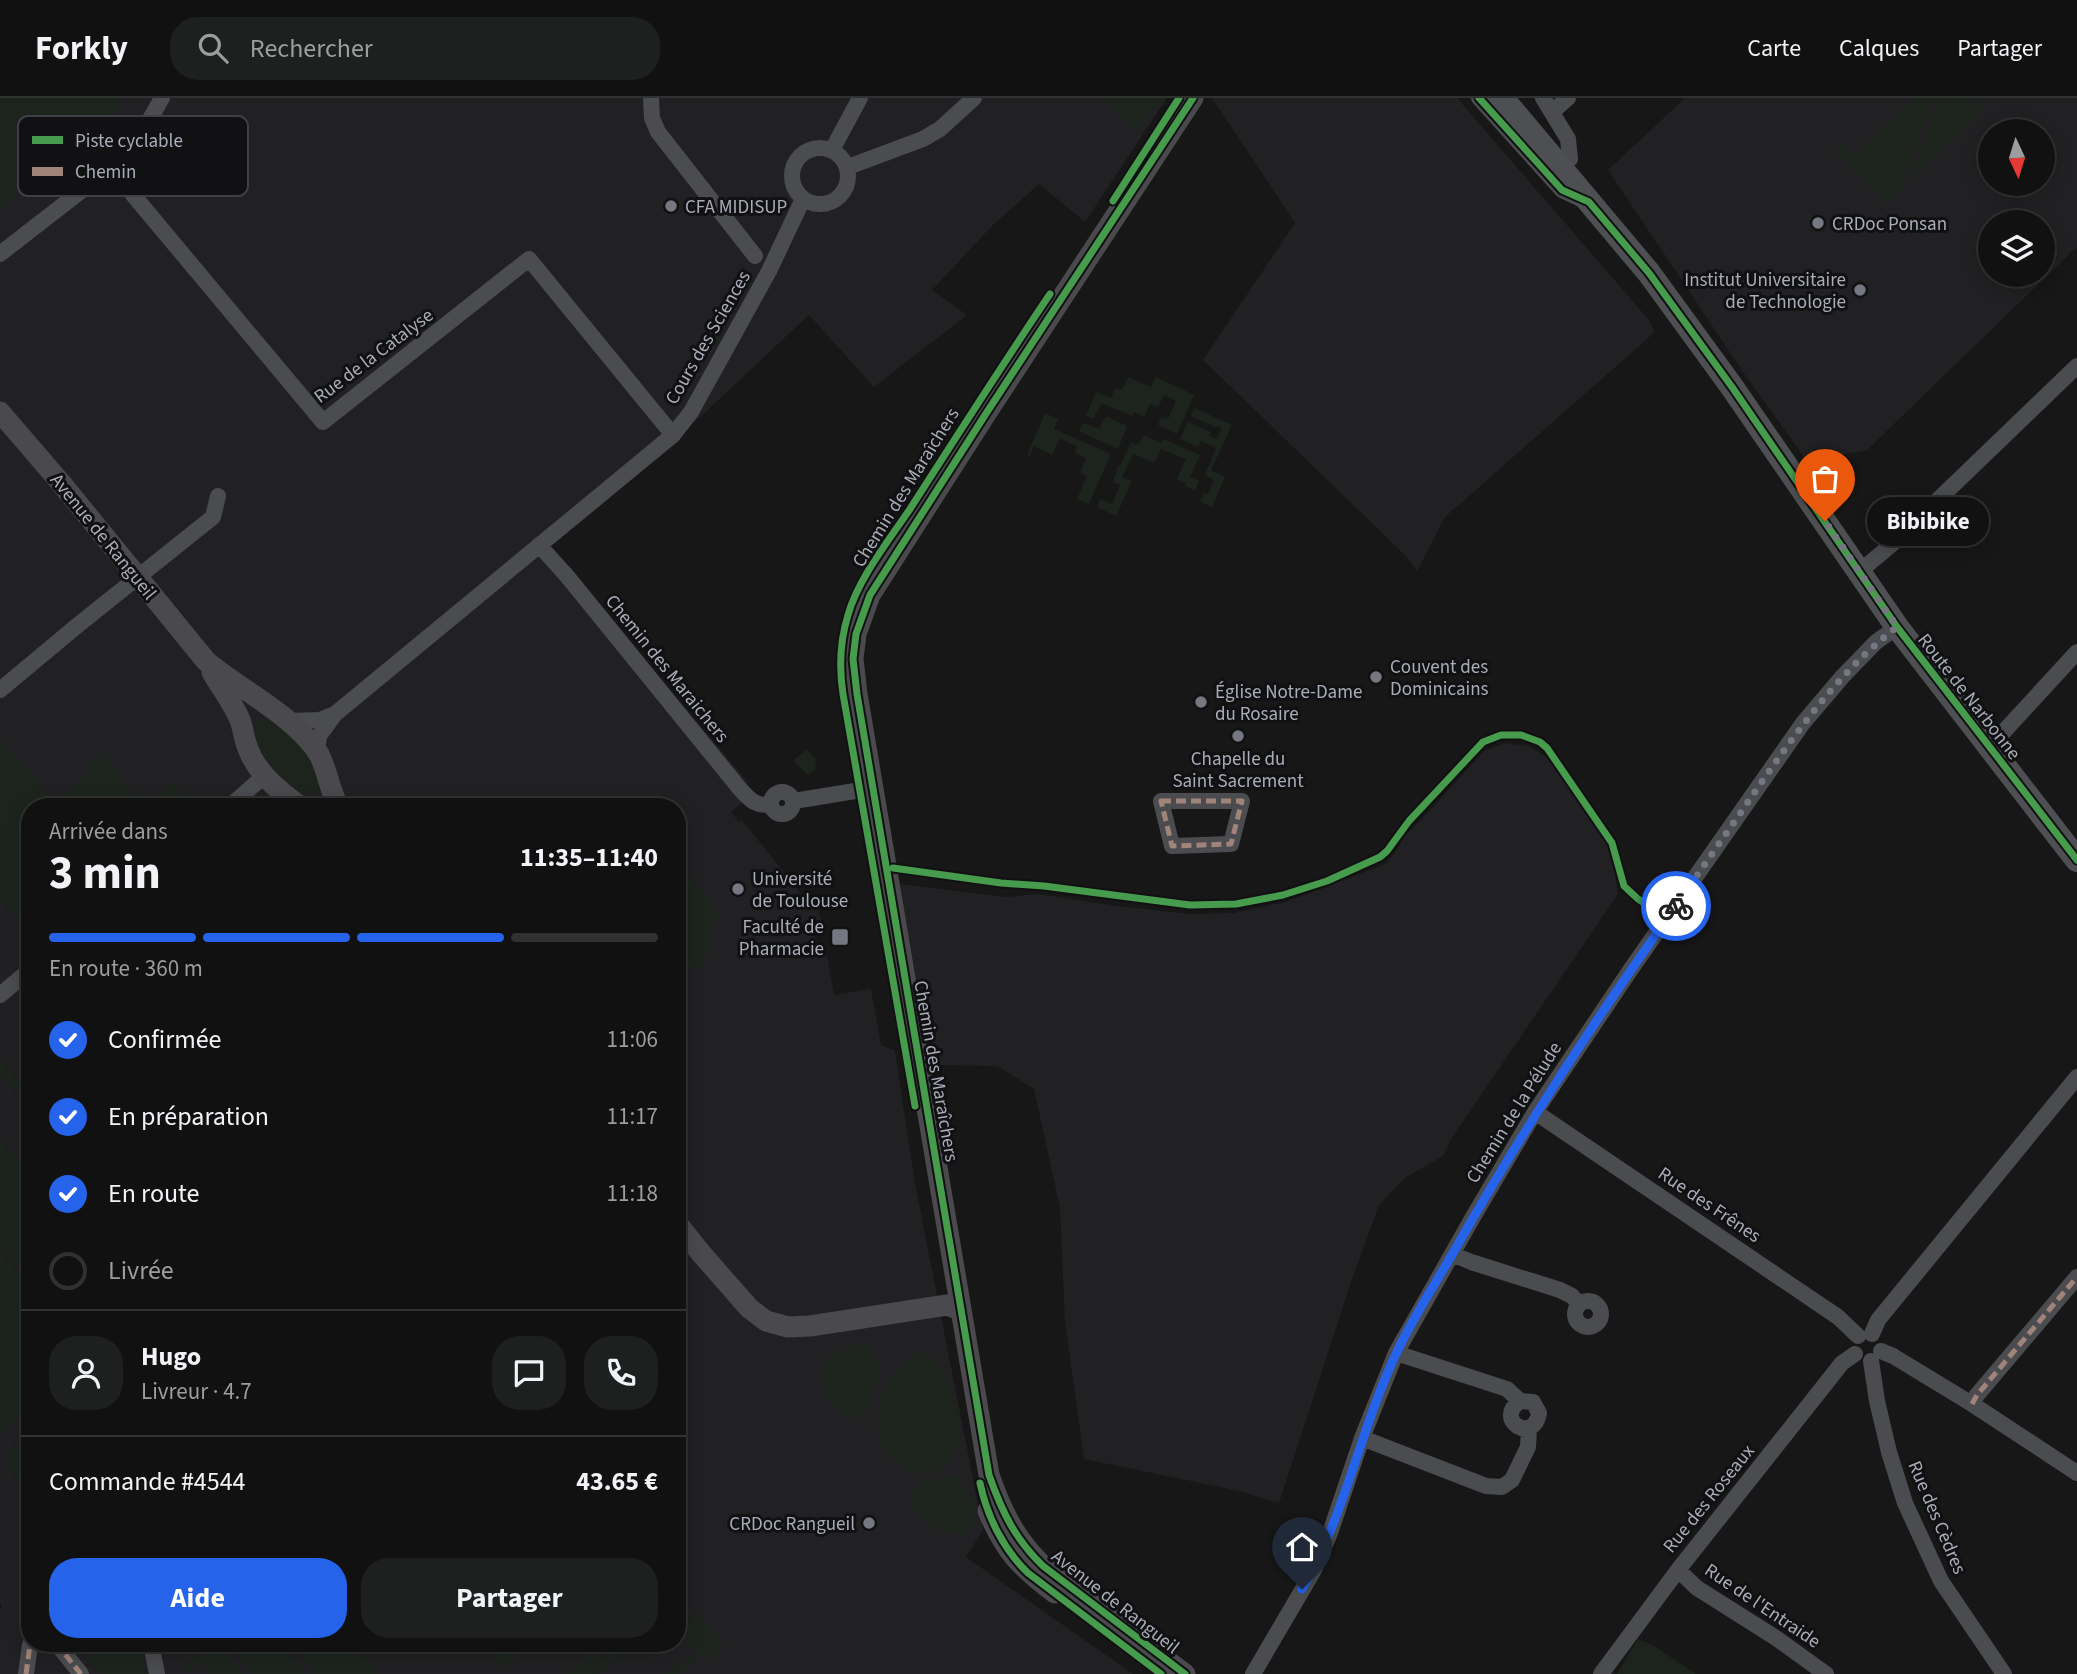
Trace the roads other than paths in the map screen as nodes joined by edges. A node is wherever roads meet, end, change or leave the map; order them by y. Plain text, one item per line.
1 (162, 98) edge
2 (650, 98) edge
3 (860, 98) edge
4 (974, 98) edge
5 (1179, 98) edge
6 (1193, 98) edge
7 (1479, 98) edge
8 (1502, 98) edge
9 (1524, 98) edge
10 (1568, 98) edge
11 (1548, 105) edge
12 (152, 116) edge
13 (832, 150) junction
14 (1570, 159) junction
15 (848, 167) junction
16 (75, 196) edge
17 (134, 196) edge
18 (803, 199) junction
19 (1589, 202) junction
20 (0, 254) edge
21 (755, 257) dead end
22 (1649, 274) junction
23 (2077, 366) edge
24 (0, 412) edge
25 (673, 435) junction
26 (218, 496) dead end
27 (539, 545) junction
28 (143, 572) junction
29 (1859, 572) junction
30 (1897, 627) junction
31 (2077, 652) edge
32 (206, 661) junction
33 (0, 690) edge
34 (335, 714) junction
35 (281, 716) junction
36 (244, 732) junction
37 (1989, 745) junction
38 (317, 751) junction
39 (264, 776) junction
40 (328, 783) junction
41 (866, 790) junction
42 (239, 798) edge
43 (287, 798) edge
44 (318, 798) edge
45 (333, 798) edge
46 (1231, 844) joint
47 (2077, 860) edge
48 (21, 978) edge
49 (0, 995) edge
50 (2077, 1077) edge
51 (1535, 1112) junction
52 (686, 1234) edge
53 (686, 1251) edge
54 (1452, 1254) junction
55 (2077, 1277) edge
56 (1580, 1304) dead end
57 (952, 1311) junction
58 (1865, 1335) junction
59 (1396, 1353) junction
60 (1855, 1354) junction
61 (1876, 1356) junction
62 (1972, 1404) junction
63 (1362, 1438) junction
64 (2077, 1473) edge
65 (1023, 1558) junction
66 (1678, 1570) junction
67 (29, 1652) edge
68 (63, 1652) edge
69 (153, 1652) edge
70 (26, 1674) edge
71 (80, 1674) edge
72 (158, 1674) edge
73 (1161, 1674) edge
74 (1185, 1674) edge
75 (1253, 1674) edge
76 (1601, 1674) edge
77 (1826, 1674) edge
78 (2004, 1674) edge

1 - 12 street
2 - 21 street
3 - 13 street
4 - 15 street
5 - 41 street, Chemin des Maraîchers
6 - 41 street, Chemin des Maraîchers
7 - 19 street, Route de Narbonne
8 - 19 main road, Route de Narbonne
9 - 14 main road, Route de Narbonne
10 - 11 street
11 - 14 street, Route de Narbonne
13 - 15 street
13 - 18 street
14 - 22 main road, Route de Narbonne
15 - 18 street
16 - 20 street
17 - 25 street, Rue de la Catalyse
18 - 25 street, Cours des Sciences
19 - 22 main road, Route de Narbonne
22 - 29 main road, Route de Narbonne
23 - 29 street
24 - 28 street, Avenue de Rangueil
25 - 27 street, Cours des Sciences
26 - 28 street
27 - 34 street
27 - 41 street, Chemin des Maraichers
28 - 32 street, Avenue de Rangueil
28 - 33 street
29 - 30 main road, Route de Narbonne
30 - 37 main road, Route de Narbonne
30 - 51 street, Chemin de la Pélude
31 - 37 street
32 - 35 street, Avenue de Rangueil
32 - 36 street, Avenue de Rangueil
34 - 35 street
34 - 38 street
35 - 36 street
35 - 38 street, Avenue de Rangueil
36 - 39 street, Avenue de Rangueil
37 - 47 main road, Route de Narbonne
38 - 40 street, Avenue de Rangueil
39 - 42 street
39 - 43 street, Avenue de Rangueil
40 - 44 street, Avenue de Rangueil
40 - 45 street, Avenue de Rangueil
41 - 57 street, Chemin des Maraîchers
46 - 46 street
48 - 49 street
50 - 58 street
51 - 54 street, Chemin de la Pélude
51 - 58 street, Rue des Frênes
52 - 57 street
53 - 57 street
54 - 56 street
54 - 59 street, Chemin de la Pélude
55 - 62 street
57 - 65 street, Chemin des Maraîchers
58 - 60 street
58 - 61 street
59 - 63 street, Chemin de la Pélude
59 - 63 street
60 - 61 street
60 - 66 street, Rue des Roseaux
61 - 62 street
61 - 78 street, Rue des Cèdres
62 - 64 street
63 - 75 street, Chemin de la Pélude
65 - 73 street, Avenue de Rangueil
65 - 74 street, Avenue de Rangueil
66 - 76 street, Rue des Roseaux
66 - 77 street, Rue de l'Entraide
67 - 70 street
68 - 71 street
69 - 72 street

